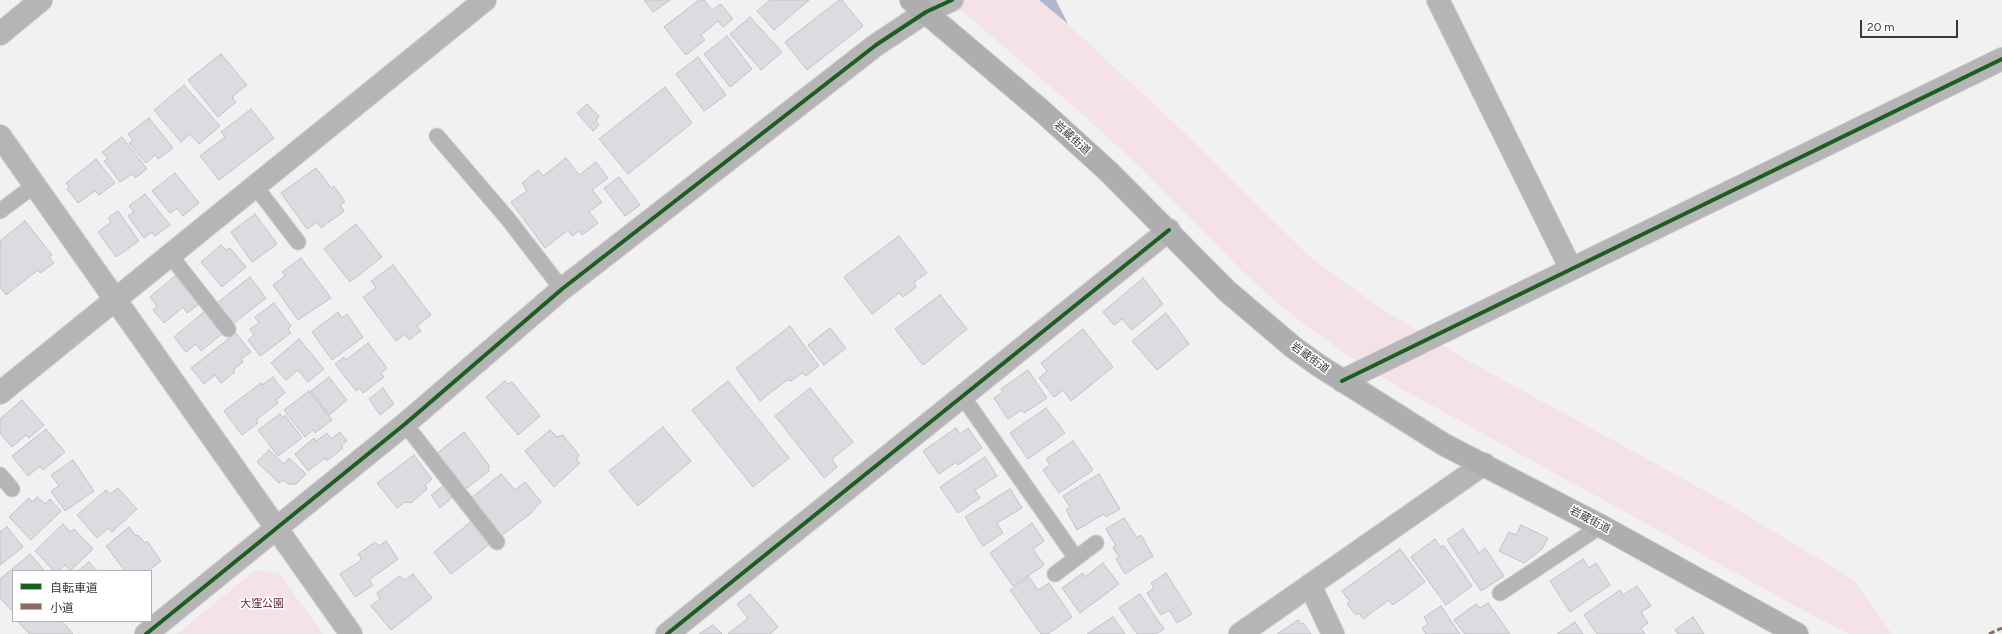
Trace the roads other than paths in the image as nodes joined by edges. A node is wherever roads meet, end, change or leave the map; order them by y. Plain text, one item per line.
1 (41, 0) edge
2 (485, 0) edge
3 (952, 0) edge
4 (1438, 0) edge
5 (918, 6) edge
6 (0, 34) edge
7 (2002, 59) edge
8 (0, 136) edge
9 (437, 136) dead end
10 (35, 185) junction
11 (255, 186) junction
12 (0, 211) edge
13 (1169, 230) junction
14 (298, 242) dead end
15 (170, 255) junction
16 (1570, 269) junction
17 (562, 288) junction
18 (116, 300) junction
19 (228, 329) dead end
20 (1342, 381) junction
21 (0, 393) edge
22 (963, 397) junction
23 (405, 424) junction
24 (1484, 464) junction
25 (0, 475) edge
26 (12, 489) dead end
27 (1602, 526) junction
28 (277, 529) junction
29 (497, 542) dead end
30 (1096, 544) dead end
31 (1076, 558) junction
32 (1055, 574) dead end
33 (1310, 585) junction
34 (1500, 593) dead end
35 (146, 634) edge
36 (351, 634) edge
37 (667, 634) edge
38 (1240, 634) edge
39 (1333, 634) edge
40 (1797, 634) edge

1 - 6 street
2 - 11 street
3 - 5 street
4 - 16 street
5 - 13 main road, 岩蔵街道
5 - 17 street
7 - 16 street
8 - 10 street
9 - 17 lane
10 - 12 lane
10 - 18 street
11 - 14 lane
11 - 15 street
13 - 20 main road, 岩蔵街道
13 - 22 street
15 - 18 street
15 - 19 lane
16 - 20 street
17 - 23 street
18 - 21 street
18 - 28 street
20 - 24 main road, 岩蔵街道
22 - 31 lane
22 - 37 street
23 - 28 street
23 - 29 lane
24 - 27 main road, 岩蔵街道
24 - 33 street
25 - 26 lane
27 - 34 lane
27 - 40 main road, 岩蔵街道
28 - 35 street
28 - 36 street
30 - 31 lane
31 - 32 lane
33 - 38 street
33 - 39 street

